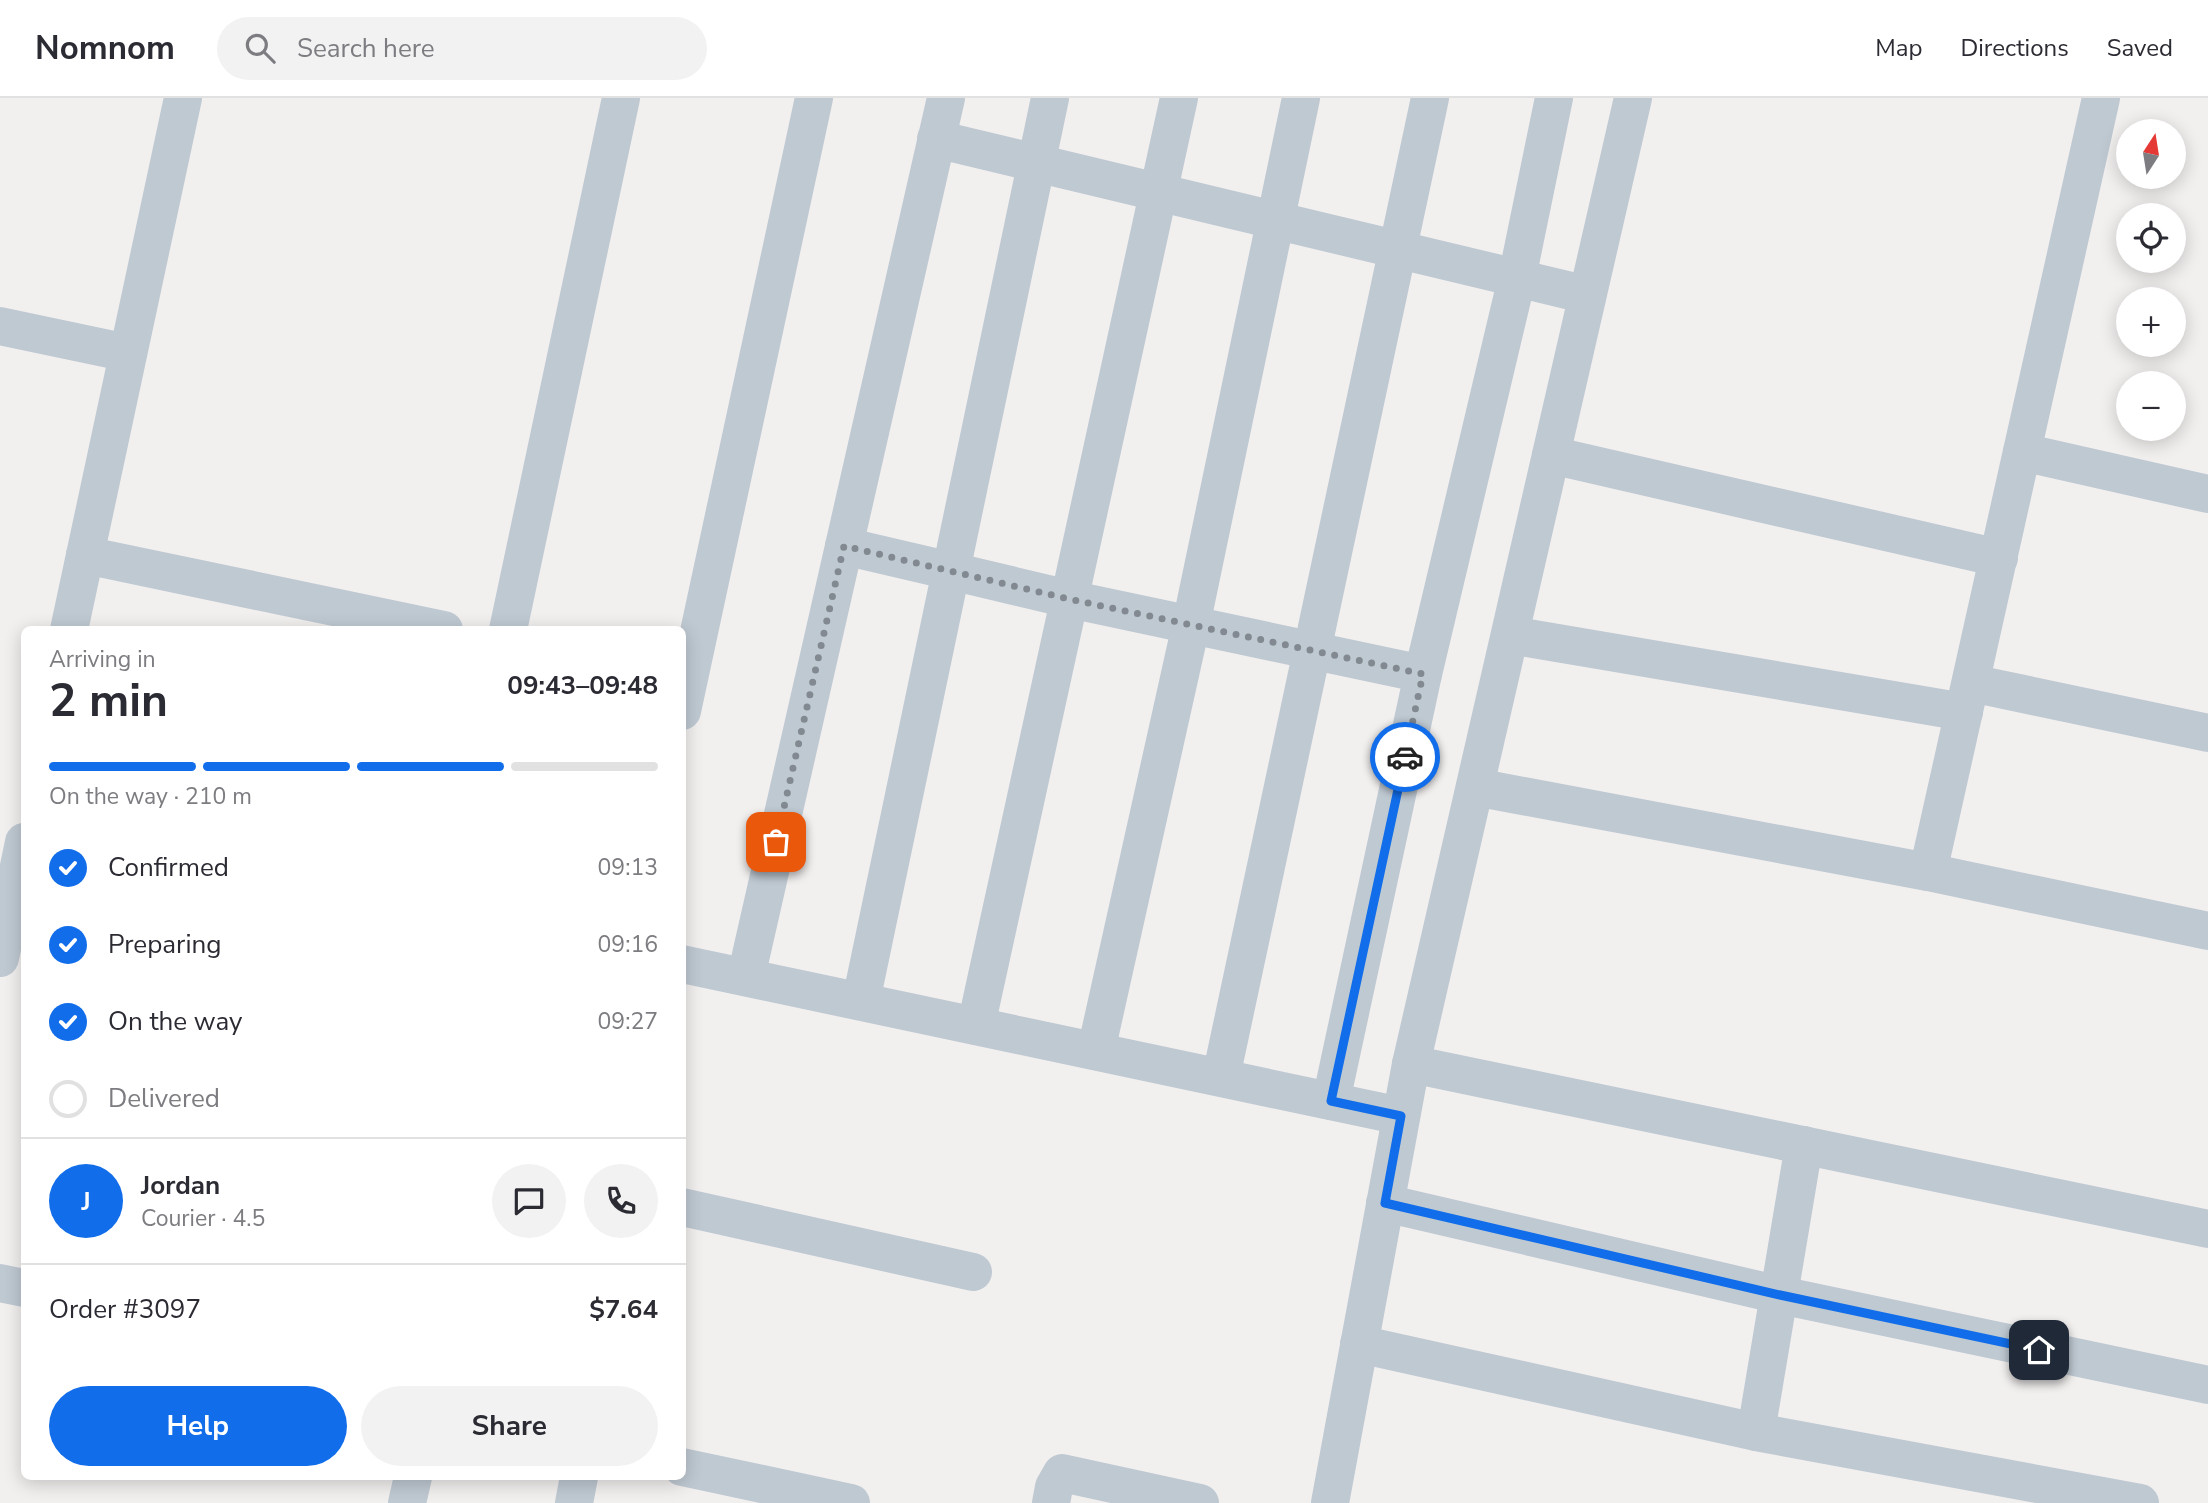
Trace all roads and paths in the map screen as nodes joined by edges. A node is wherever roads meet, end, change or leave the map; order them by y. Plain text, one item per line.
1 (183, 98) edge
2 (621, 98) edge
3 (814, 98) edge
4 (946, 98) edge
5 (1050, 98) edge
6 (1179, 98) edge
7 (1301, 98) edge
8 (1430, 98) edge
9 (1554, 98) edge
10 (1633, 98) edge
11 (2101, 98) edge
12 (936, 139) junction
13 (1035, 163) junction
14 (1158, 192) junction
15 (1276, 220) junction
16 (1397, 249) junction
17 (1517, 278) junction
18 (1571, 291) dead end
19 (0, 326) edge
20 (128, 353) junction
21 (2022, 452) junction
22 (1551, 455) junction
23 (2208, 494) edge
24 (844, 546) junction
25 (85, 555) junction
26 (1999, 558) junction
27 (951, 571) junction
28 (1069, 599) junction
29 (1191, 625) junction
30 (70, 626) edge
31 (425, 626) edge
32 (509, 626) edge
33 (1510, 635) junction
34 (1314, 651) junction
35 (1423, 674) junction
36 (686, 692) edge
37 (1968, 698) junction
38 (2208, 733) edge
39 (1475, 787) junction
40 (21, 856) edge
41 (1928, 872) junction
42 (2208, 931) edge
43 (0, 958) edge
44 (686, 965) edge
45 (746, 977) junction
46 (861, 1001) junction
47 (976, 1026) junction
48 (1096, 1051) junction
49 (1411, 1064) junction
50 (1221, 1077) junction
51 (1331, 1101) junction
52 (1401, 1116) junction
53 (1804, 1145) junction
54 (1385, 1203) junction
55 (686, 1208) edge
56 (2208, 1229) edge
57 (973, 1272) dead end
58 (0, 1283) edge
59 (21, 1287) edge
60 (1780, 1295) junction
61 (1359, 1344) junction
62 (2208, 1385) edge
63 (1756, 1432) junction
64 (686, 1468) edge
65 (412, 1480) edge
66 (578, 1480) edge
67 (407, 1503) edge
68 (574, 1503) edge
69 (851, 1503) edge
70 (1051, 1503) edge
71 (1200, 1503) edge
72 (1330, 1503) edge
73 (2140, 1503) edge

1 - 20 street
2 - 32 street
3 - 36 street
4 - 12 street
5 - 13 street
6 - 14 street
7 - 15 street
8 - 16 street
9 - 17 street
10 - 22 street
11 - 21 street
12 - 13 street
12 - 24 street
13 - 14 street
13 - 27 street
14 - 15 street
14 - 28 street
15 - 16 street
15 - 29 street
16 - 17 street
16 - 34 street
17 - 18 street
17 - 35 street
19 - 20 street
20 - 25 street
21 - 23 street
21 - 26 street
22 - 26 street
22 - 33 street
24 - 27 street
24 - 45 street
25 - 30 street
25 - 31 street
26 - 37 street
27 - 28 street
27 - 46 street
28 - 29 street
28 - 47 street
29 - 34 street
29 - 48 street
33 - 37 street
33 - 39 street
34 - 35 street
34 - 50 street
35 - 51 street
37 - 38 street
37 - 41 street
39 - 41 street
39 - 49 street
40 - 43 street
41 - 42 street
44 - 45 street
45 - 46 street
46 - 47 street
47 - 48 street
48 - 50 street
49 - 52 street
49 - 53 street
50 - 51 street
51 - 52 street
52 - 54 street
53 - 56 street
53 - 60 street
54 - 60 street
54 - 61 street
55 - 57 street
58 - 59 street
60 - 62 street
60 - 63 street
61 - 63 street
61 - 72 street
63 - 73 street
64 - 69 street
65 - 67 street
66 - 68 street
70 - 71 street

